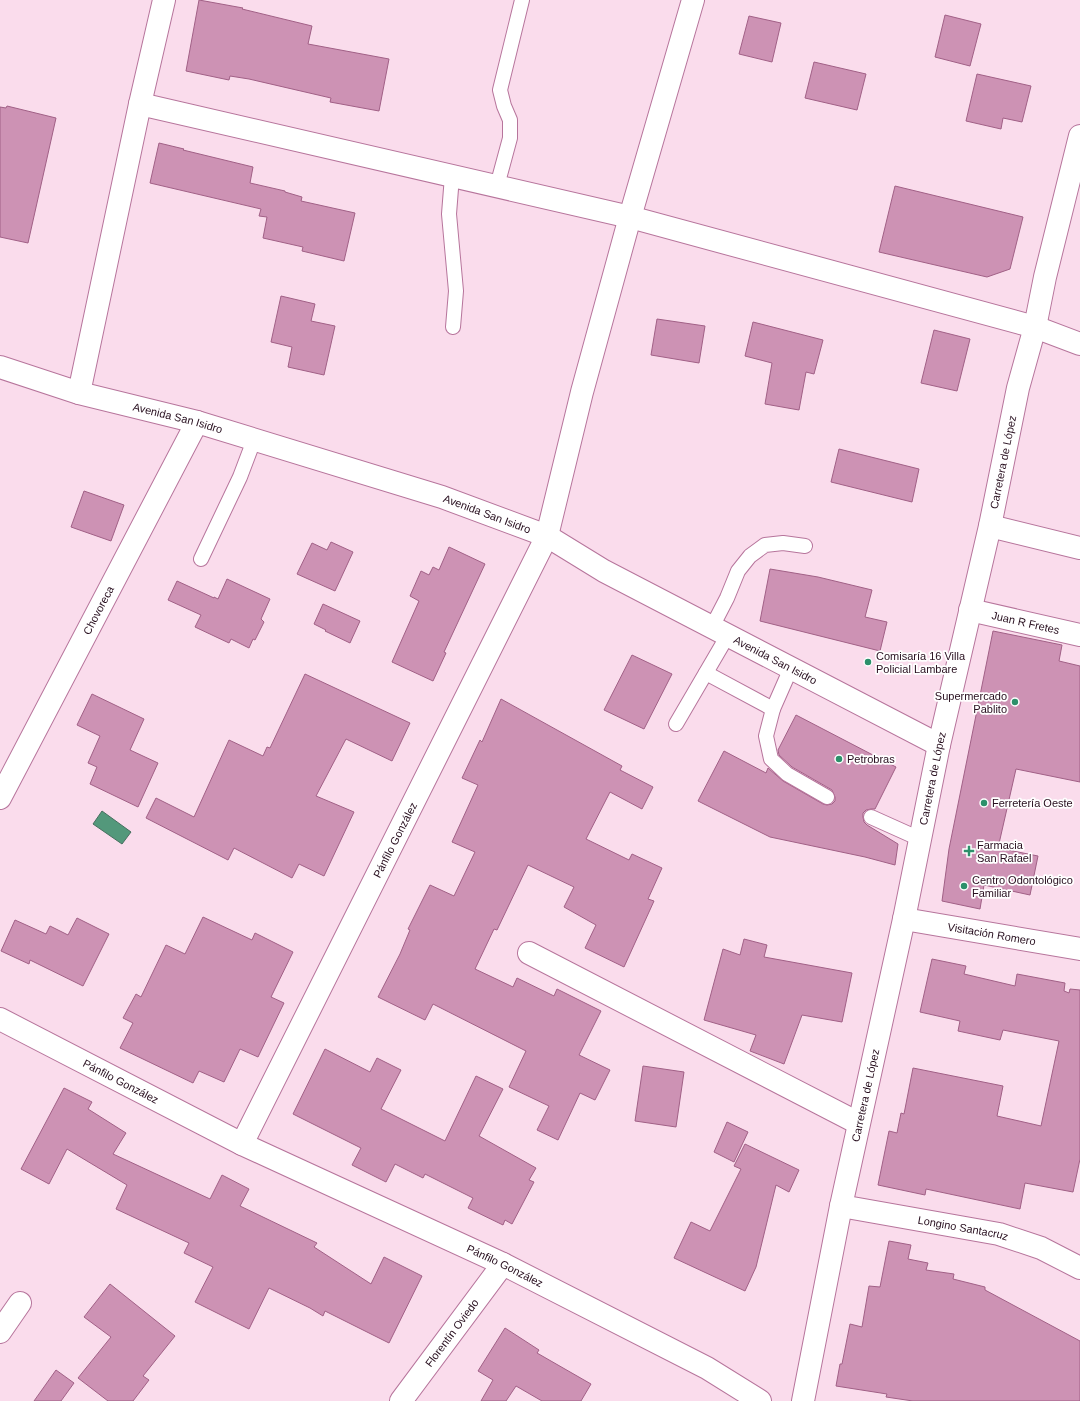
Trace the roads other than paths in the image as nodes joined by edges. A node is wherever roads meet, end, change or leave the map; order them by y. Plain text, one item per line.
1 (164, 0) edge
2 (522, 0) edge
3 (693, 0) edge
4 (140, 104) junction
5 (1080, 136) edge
6 (452, 176) junction
7 (497, 186) junction
8 (630, 217) junction
9 (453, 327) dead end
10 (1034, 327) junction
11 (1080, 344) edge
12 (0, 367) edge
13 (79, 393) junction
14 (197, 422) junction
15 (254, 440) junction
16 (990, 526) junction
17 (547, 536) junction
18 (805, 546) dead end
19 (1080, 548) edge
20 (201, 559) dead end
21 (970, 610) junction
22 (720, 631) junction
23 (1080, 635) edge
24 (791, 668) junction
25 (706, 673) junction
26 (773, 709) junction
27 (676, 724) dead end
28 (939, 745) junction
29 (3, 785) edge
30 (827, 797) dead end
31 (871, 818) dead end
32 (920, 838) junction
33 (904, 919) junction
34 (1080, 949) edge
35 (529, 953) dead end
36 (0, 1019) edge
37 (858, 1123) junction
38 (242, 1144) junction
39 (841, 1206) junction
40 (503, 1264) junction
41 (1080, 1268) edge
42 (20, 1303) dead end
43 (0, 1332) edge
44 (401, 1401) edge
45 (760, 1401) edge
46 (803, 1401) edge

1 - 4 street
2 - 7 lane
3 - 8 street, Pánfilo González
4 - 6 street
4 - 13 street
5 - 10 street, Carretera de López
6 - 7 street
6 - 9 lane
7 - 8 street
8 - 10 street
8 - 17 street, Pánfilo González
10 - 11 street
10 - 16 street, Carretera de López
12 - 13 street, Avenida San Isidro
13 - 14 street, Avenida San Isidro
14 - 15 street, Avenida San Isidro
14 - 29 street, Chovoreca
15 - 17 street, Avenida San Isidro
15 - 20 lane
16 - 19 street
16 - 21 street, Carretera de López
17 - 22 street, Avenida San Isidro
17 - 38 street, Pánfilo González
18 - 22 lane
21 - 23 street, Juan R Fretes
21 - 28 street, Carretera de López
22 - 24 street, Avenida San Isidro
22 - 25 lane
24 - 26 lane
24 - 28 street, Avenida San Isidro
25 - 26 lane
25 - 27 lane
26 - 30 lane
28 - 32 street, Carretera de López
31 - 32 lane
32 - 33 street, Carretera de López
33 - 34 street, Visitación Romero
33 - 37 street, Carretera de López
35 - 37 street
36 - 38 street, Pánfilo González
37 - 39 street, Carretera de López
38 - 40 street, Pánfilo González
39 - 41 street, Longino Santacruz
39 - 46 street, Carretera de López
40 - 44 street, Florentín Oviedo
40 - 45 street, Pánfilo González
42 - 43 street

